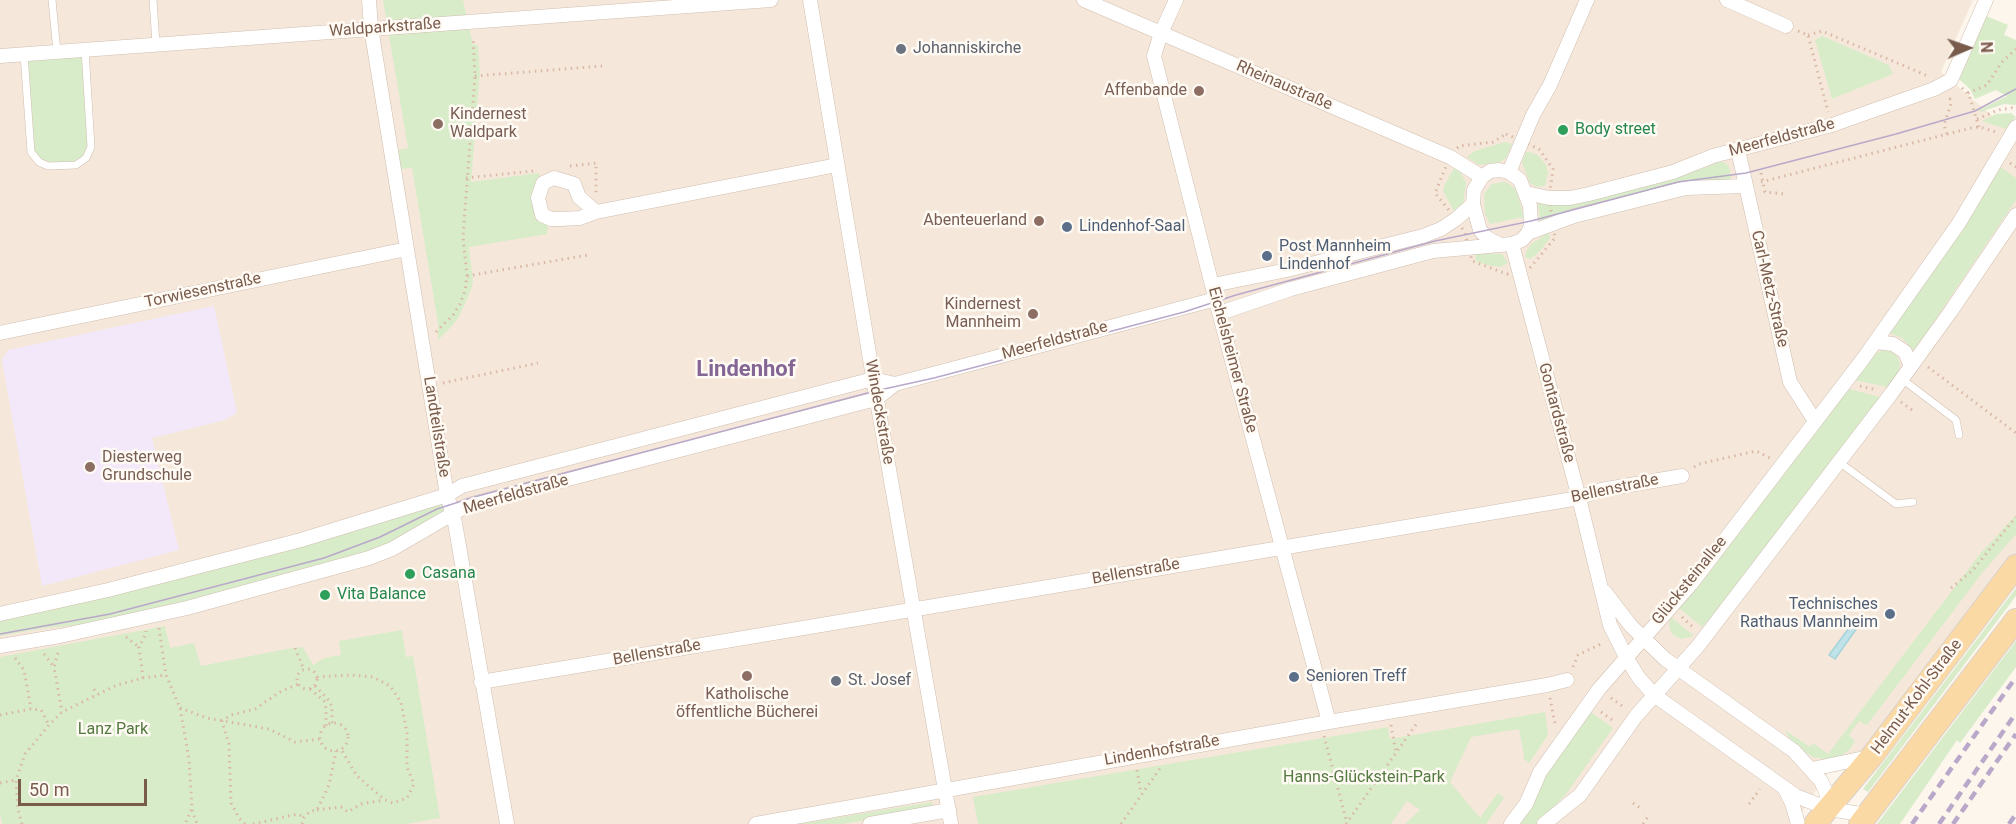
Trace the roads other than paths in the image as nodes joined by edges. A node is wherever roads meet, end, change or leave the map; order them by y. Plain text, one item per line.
1 (52, 0) edge
2 (153, 0) edge
3 (369, 0) edge
4 (771, 0) edge
5 (810, 0) edge
6 (1084, 0) edge
7 (1176, 0) edge
8 (1587, 0) edge
9 (1727, 0) edge
10 (1986, 0) edge
11 (663, 4) edge
12 (1786, 26) road end
13 (370, 28) junction
14 (1161, 33) junction
15 (156, 44) junction
16 (85, 50) junction
17 (57, 52) junction
18 (24, 54) junction
19 (0, 56) edge
20 (2012, 133) edge
21 (1738, 150) junction
22 (837, 165) junction
23 (1509, 172) junction
24 (1482, 177) junction
25 (1745, 186) junction
26 (1526, 194) junction
27 (1473, 204) junction
28 (596, 212) dead end
29 (2016, 215) edge
30 (1528, 233) junction
31 (1506, 244) junction
32 (406, 249) junction
33 (1213, 285) junction
34 (1218, 306) junction
35 (0, 333) edge
36 (1876, 342) junction
37 (1911, 366) junction
38 (1902, 379) junction
39 (873, 380) junction
40 (895, 384) junction
41 (876, 399) junction
42 (1815, 421) junction
43 (1959, 435) dead end
44 (1839, 462) junction
45 (1682, 476) road end
46 (447, 495) junction
47 (1579, 498) junction
48 (1913, 502) dead end
49 (452, 514) junction
50 (1282, 548) junction
51 (2016, 566) edge
52 (1599, 582) junction
53 (914, 610) junction
54 (0, 614) edge
55 (2016, 620) edge
56 (1644, 638) junction
57 (0, 646) edge
58 (1626, 659) junction
59 (1678, 669) junction
60 (1567, 680) road end
61 (481, 682) junction
62 (1654, 695) junction
63 (1325, 722) junction
64 (1872, 756) junction
65 (1812, 769) junction
66 (945, 789) junction
67 (1785, 789) junction
68 (949, 810) junction
69 (1824, 819) edge
70 (1863, 819) edge
71 (507, 824) edge
72 (756, 824) edge
73 (870, 824) edge
74 (951, 824) edge
75 (1511, 824) edge
76 (1544, 824) edge
77 (1798, 824) edge

1 - 17 lane
2 - 15 lane
3 - 13 street, Landteilstraße
4 - 11 street, Waldparkstraße
5 - 22 street, Windeckstraße
6 - 14 street, Rheinaustraße
7 - 14 street, Eichelsheimer Straße
8 - 23 street
9 - 12 street
10 - 21 street, Meerfeldstraße
11 - 13 street, Waldparkstraße
13 - 15 street, Waldparkstraße
13 - 32 street, Landteilstraße
14 - 24 street, Rheinaustraße
14 - 33 street, Eichelsheimer Straße
15 - 16 street, Waldparkstraße
16 - 17 street, Waldparkstraße
16 - 18 lane
17 - 18 street, Waldparkstraße
18 - 19 street, Waldparkstraße
20 - 36 street, Glücksteinallee
21 - 25 street, Carl-Metz-Straße
21 - 26 street, Meerfeldstraße
22 - 28 street
22 - 39 street, Windeckstraße
23 - 24 street
23 - 26 street
24 - 27 street
25 - 30 street
25 - 42 street, Carl-Metz-Straße
26 - 30 street
27 - 31 street
27 - 33 street
29 - 37 street
30 - 31 street
31 - 34 street, Meerfeldstraße
31 - 47 street, Gontardstraße
32 - 35 street, Torwiesenstraße
32 - 46 street, Landteilstraße
33 - 34 street, Eichelsheimer Straße
34 - 40 street, Meerfeldstraße
34 - 50 street, Eichelsheimer Straße
36 - 37 street
36 - 42 street, Glücksteinallee
37 - 38 street
38 - 43 lane
38 - 44 street
39 - 40 street, Meerfeldstraße
39 - 41 street, Windeckstraße
39 - 46 street, Meerfeldstraße
40 - 41 street, Meerfeldstraße
41 - 49 street, Meerfeldstraße
41 - 53 street, Windeckstraße
42 - 56 street, Glücksteinallee
44 - 48 lane
44 - 59 street
45 - 47 street, Bellenstraße
46 - 49 street, Landteilstraße
46 - 54 street, Meerfeldstraße
47 - 50 street, Bellenstraße
47 - 52 street, Gontardstraße
49 - 57 street, Meerfeldstraße
49 - 61 street, Landteilstraße
50 - 53 street, Bellenstraße
50 - 63 street, Eichelsheimer Straße
51 - 64 main road, Helmut-Kohl-Straße
52 - 56 street, Gontardstraße
52 - 58 street, Gontardstraße
53 - 61 street, Bellenstraße
53 - 66 street, Windeckstraße
55 - 70 main road, Helmut-Kohl-Straße
56 - 58 street, Glücksteinallee
56 - 59 street, Gontardstraße
58 - 62 street, Gontardstraße
58 - 75 street, Glücksteinallee
59 - 62 street
59 - 65 street, Gontardstraße
60 - 63 street, Lindenhofstraße
61 - 71 street, Landteilstraße
62 - 67 street, Gontardstraße
62 - 76 street
63 - 66 street, Lindenhofstraße
64 - 65 street
64 - 69 main road, Helmut-Kohl-Straße
65 - 69 street, Gontardstraße
66 - 68 street, Windeckstraße
66 - 72 street, Lindenhofstraße
67 - 69 street, Gontardstraße
67 - 77 street
68 - 73 street
68 - 74 street, Windeckstraße
69 - 70 street, Gontardstraße

